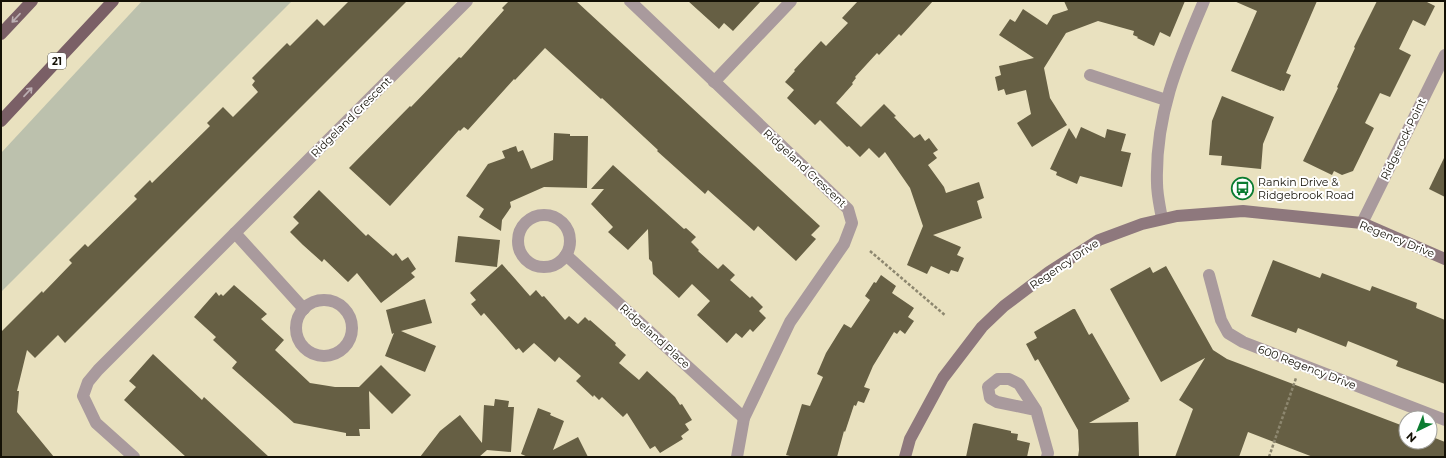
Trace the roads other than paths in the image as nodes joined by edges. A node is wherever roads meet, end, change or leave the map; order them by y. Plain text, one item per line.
1 (32, 1) edge
2 (113, 1) edge
3 (466, 1) edge
4 (630, 1) edge
5 (791, 1) edge
6 (1204, 1) edge
7 (1, 34) edge
8 (1445, 56) edge
9 (1090, 74) dead end
10 (714, 82) junction
11 (1166, 100) junction
12 (1, 120) edge
13 (1162, 219) junction
14 (1362, 223) junction
15 (235, 233) junction
16 (566, 255) junction
17 (1445, 259) edge
18 (1209, 275) dead end
19 (304, 309) junction
20 (1036, 410) dead end
21 (744, 418) junction
22 (1445, 420) edge
23 (134, 457) edge
24 (737, 457) edge
25 (905, 457) edge
26 (1047, 457) edge

1 -> 7 main road
12 -> 2 main road, 21
3 - 15 street, Ridgeland Crescent
4 - 10 street, Ridgeland Crescent
5 - 10 street
6 - 11 street
8 - 14 street, Ridgerock Point
9 - 11 street
10 - 21 street, Ridgeland Crescent
11 - 13 street
13 - 14 street, Regency Drive
13 - 25 street, Regency Drive
14 - 17 street, Regency Drive
15 - 19 street
15 - 23 street, Ridgeland Crescent
16 - 16 street
16 - 21 street, Ridgeland Place
18 - 22 street, 600 Regency Drive
19 - 19 street
20 - 26 street
21 - 24 street, Ridgeland Crescent

